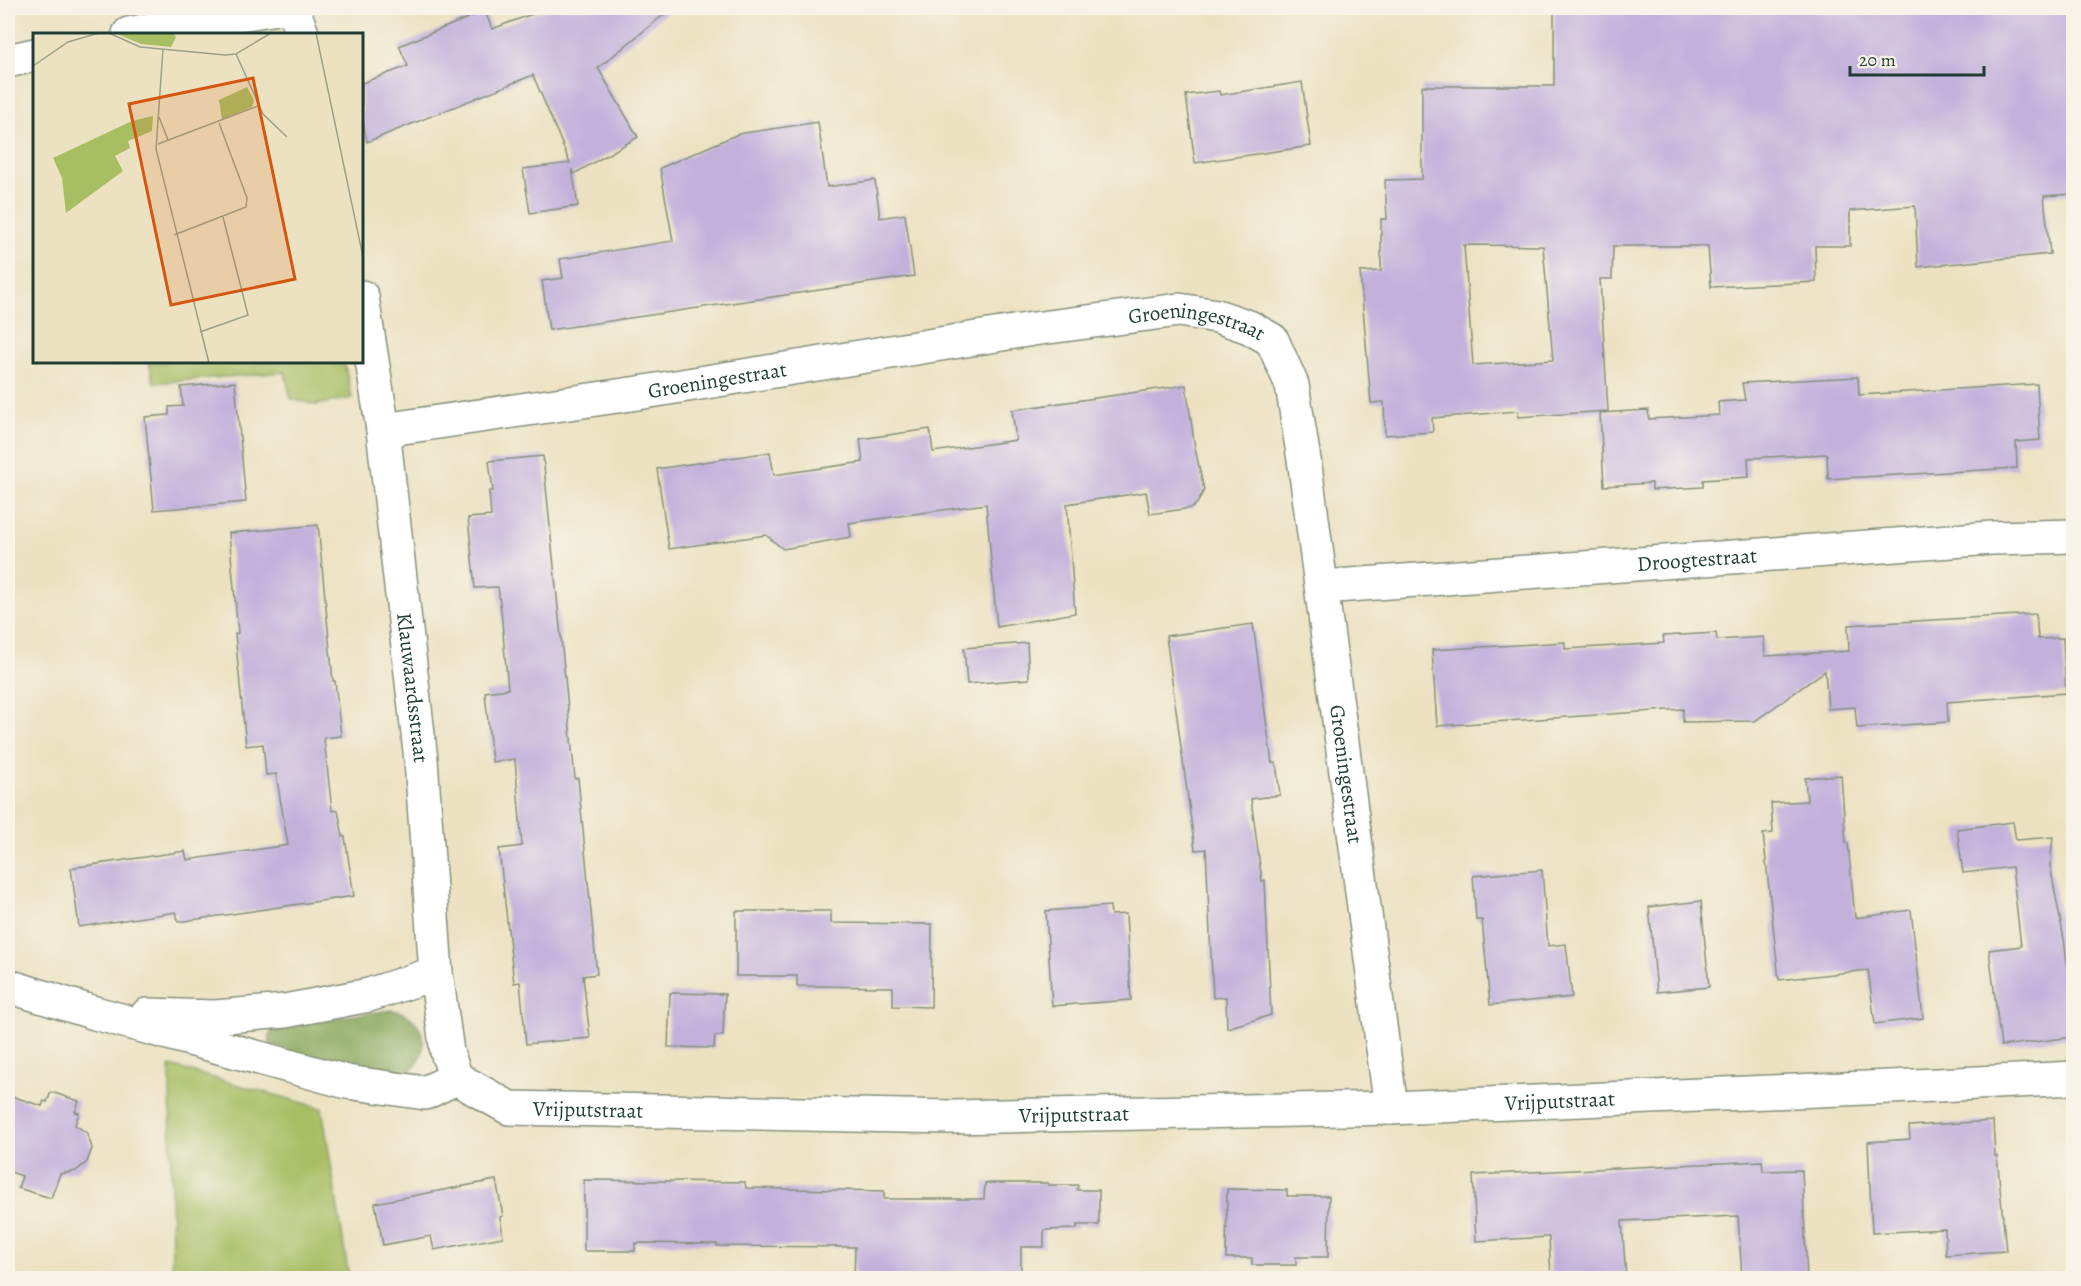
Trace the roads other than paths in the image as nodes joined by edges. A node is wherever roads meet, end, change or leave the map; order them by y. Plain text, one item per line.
1 (278, 8) edge
2 (293, 8) edge
3 (134, 33) edge
4 (302, 33) edge
5 (33, 55) edge
6 (8, 61) edge
7 (363, 303) edge
8 (383, 430) junction
9 (2073, 536) edge
10 (1322, 587) junction
11 (436, 973) junction
12 (8, 986) edge
13 (94, 1013) junction
14 (456, 1078) junction
15 (2073, 1078) edge
16 (1391, 1108) junction

1 - 3 street
2 - 4 street
5 - 6 street
7 - 8 street, Klauwaardsstraat
8 - 10 street, Groeningestraat
8 - 11 street, Klauwaardsstraat
9 - 10 street, Droogtestraat
10 - 16 street, Groeningestraat
11 - 13 street
11 - 14 street, Klauwaardsstraat
12 - 13 street
13 - 14 street
14 - 16 street, Vrijputstraat
15 - 16 street, Vrijputstraat

